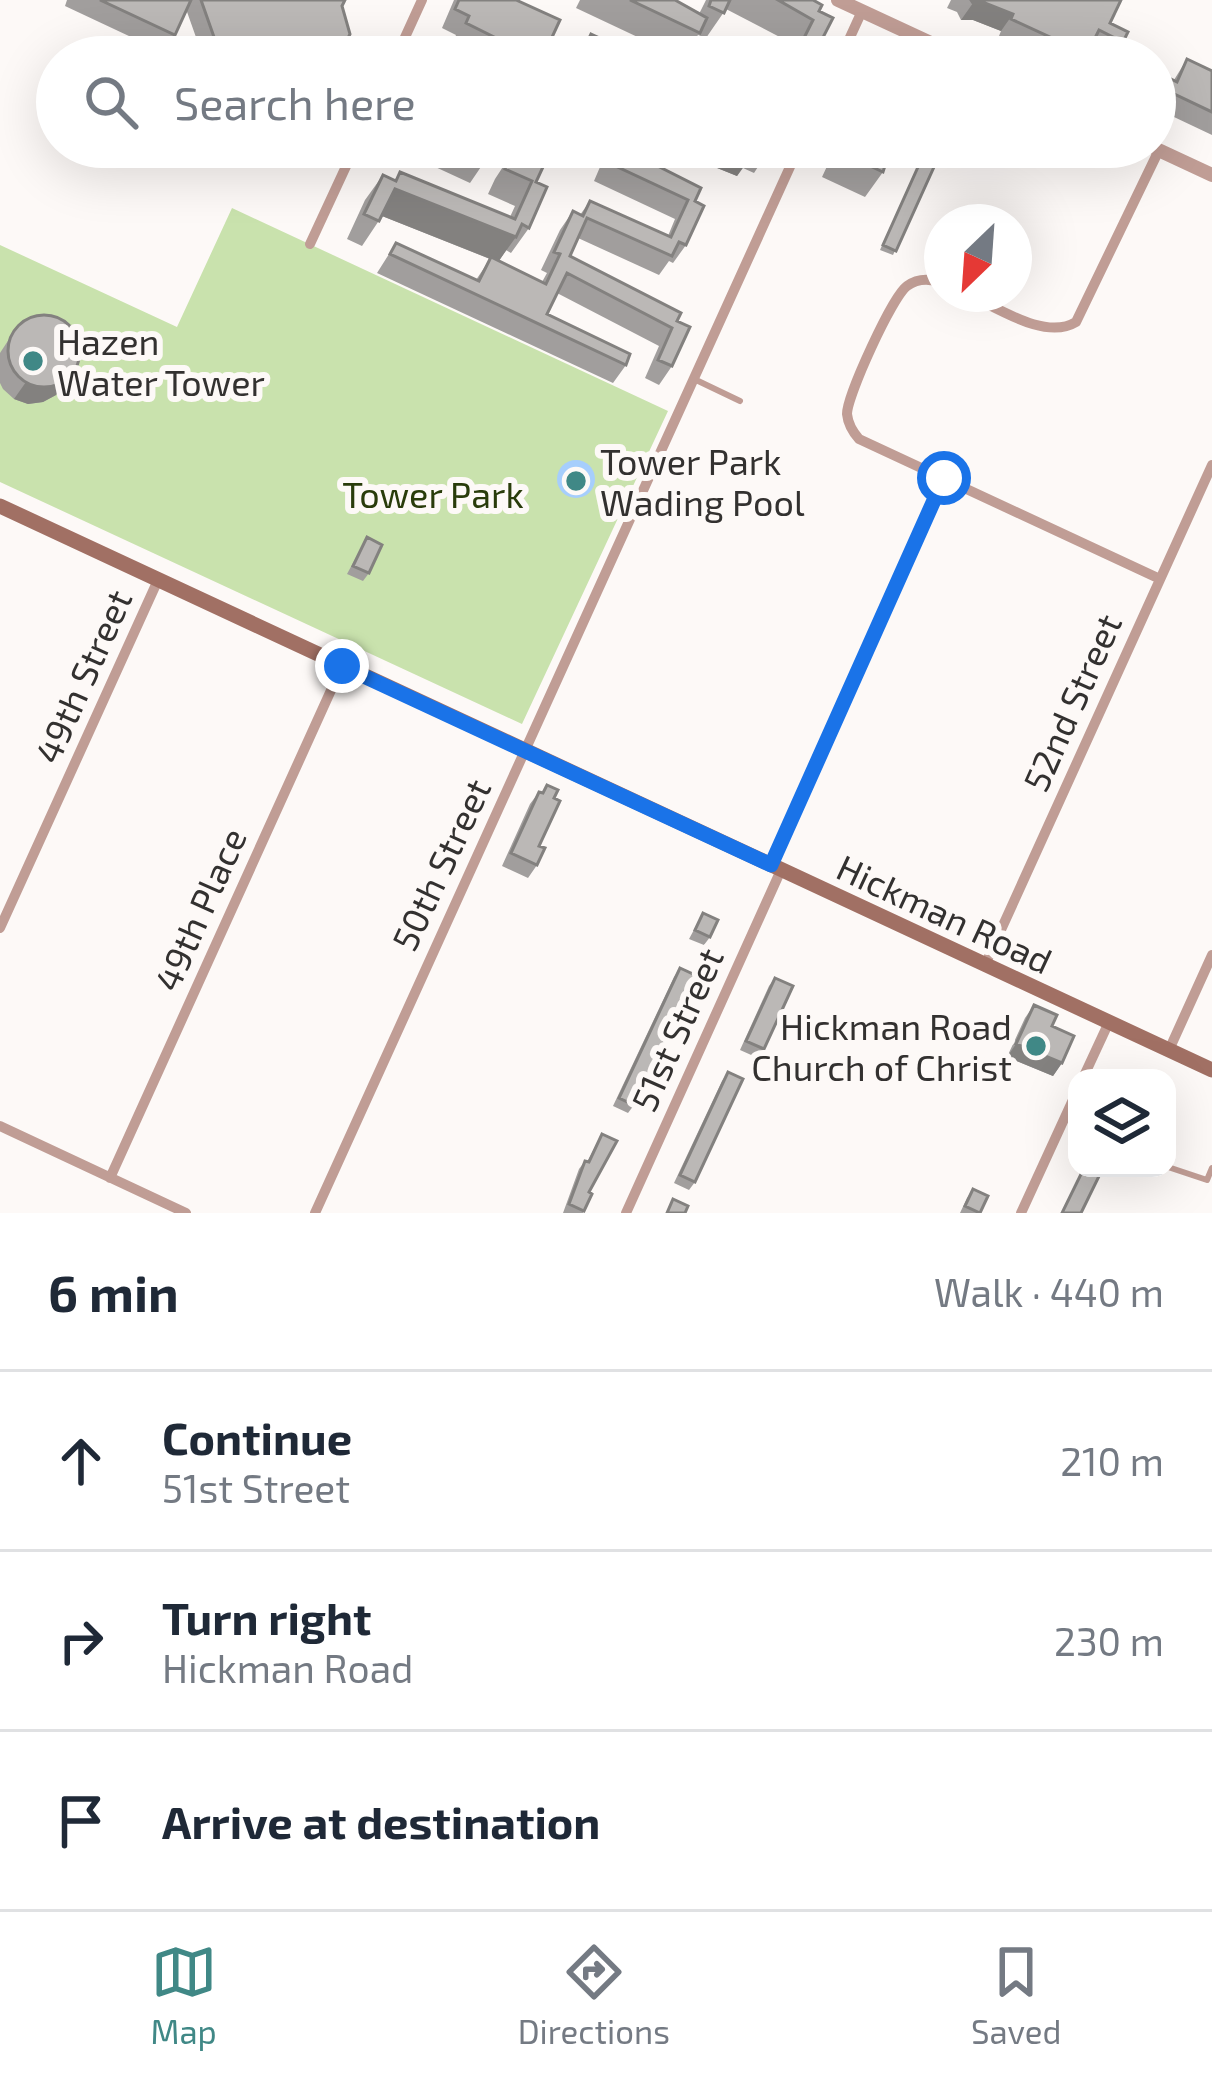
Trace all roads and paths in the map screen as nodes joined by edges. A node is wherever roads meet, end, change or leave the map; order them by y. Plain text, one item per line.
1 (422, 0) edge
2 (838, 0) edge
3 (862, 11) junction
4 (406, 36) edge
5 (851, 36) edge
6 (916, 36) edge
7 (1176, 158) edge
8 (345, 168) edge
9 (790, 168) edge
10 (1148, 168) edge
11 (1212, 175) edge
12 (310, 244) dead end
13 (924, 279) edge
14 (1009, 312) edge
15 (694, 380) junction
16 (740, 401) dead end
17 (1212, 465) edge
18 (944, 478) junction
19 (0, 506) edge
20 (1160, 579) junction
21 (158, 580) junction
22 (342, 666) junction
23 (525, 750) junction
24 (776, 867) junction
25 (0, 928) edge
26 (1212, 956) edge
27 (985, 965) junction
28 (1109, 1022) junction
29 (1169, 1050) junction
30 (1087, 1069) edge
31 (1212, 1070) edge
32 (1068, 1111) edge
33 (0, 1126) edge
34 (1212, 1168) edge
35 (1176, 1170) edge
36 (110, 1178) junction
37 (186, 1213) edge
38 (315, 1213) edge
39 (626, 1213) edge
40 (1022, 1213) edge

1 - 4 street
2 - 3 street
3 - 5 street
3 - 6 street
7 - 11 street
8 - 12 street
9 - 15 street, 50th Street
10 - 14 street
13 - 18 street
15 - 16 lane
15 - 23 street, 50th Street
17 - 20 street, 52nd Street
18 - 20 street
18 - 24 street, 51st Street
19 - 21 main road, Hickman Road
20 - 27 street, 52nd Street
21 - 22 main road, Hickman Road
21 - 25 street, 49th Street
22 - 23 main road, Hickman Road
22 - 36 street, 49th Place
23 - 24 main road, Hickman Road
23 - 38 street, 50th Street
24 - 27 main road, Hickman Road
24 - 39 street, 51st Street
26 - 29 street
27 - 28 main road, Hickman Road
28 - 29 main road, Hickman Road
28 - 30 street
29 - 31 main road, Hickman Road
32 - 40 street
33 - 36 street
34 - 35 lane
36 - 37 street

